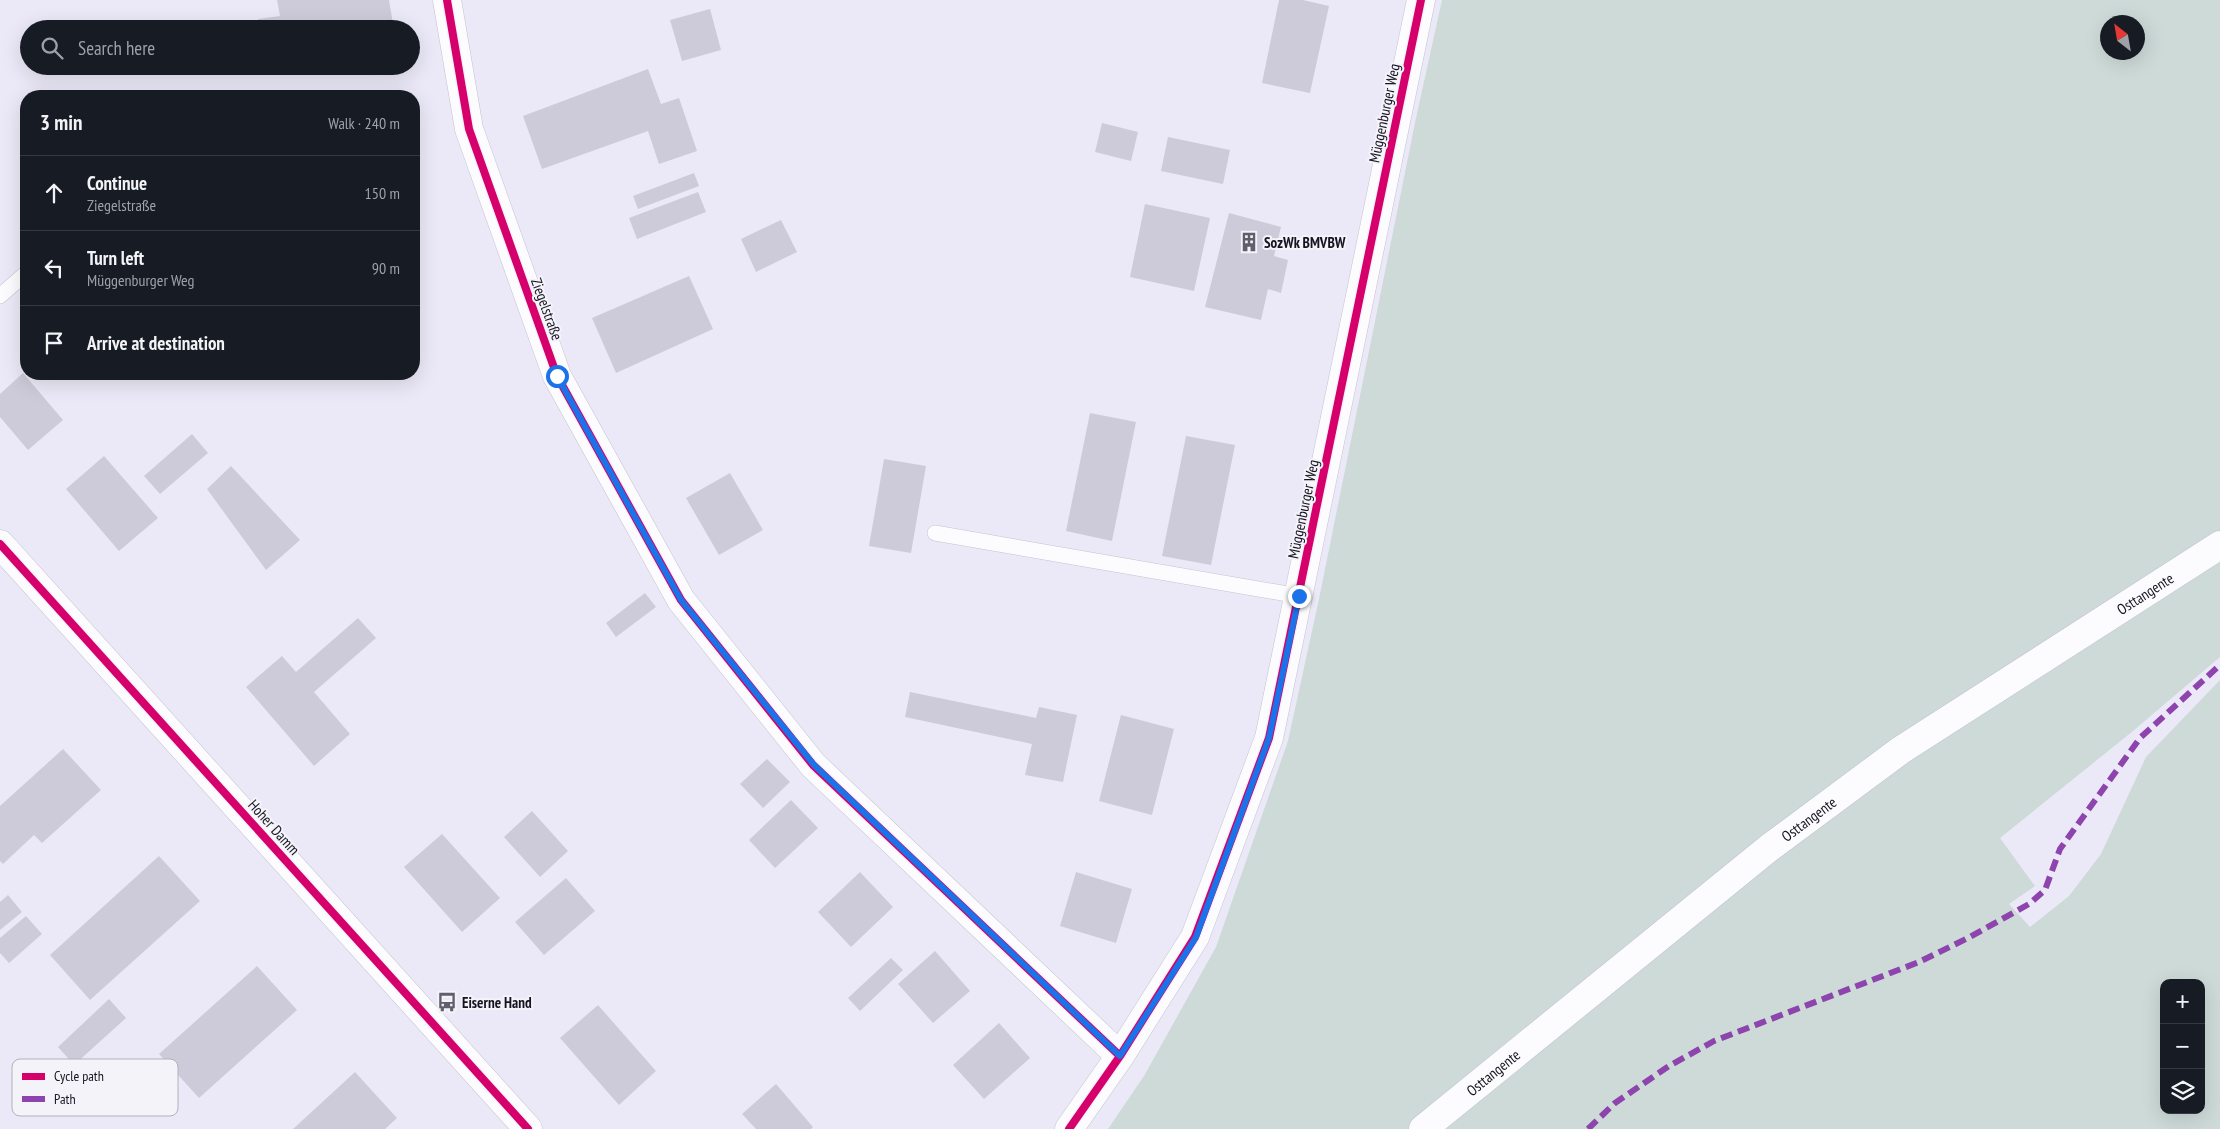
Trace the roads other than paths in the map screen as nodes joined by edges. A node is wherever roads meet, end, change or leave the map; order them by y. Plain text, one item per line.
1 (447, 0) edge
2 (1421, 0) edge
3 (20, 278) edge
4 (0, 296) edge
5 (936, 533) dead end
6 (0, 544) edge
7 (2220, 545) edge
8 (1299, 596) junction
9 (1120, 1056) junction
10 (528, 1129) edge
11 (1070, 1129) edge
12 (1423, 1129) edge

1 - 9 street, Ziegelstraße
2 - 8 street, Müggenburger Weg
3 - 4 lane
5 - 8 lane
6 - 10 street, Hoher Damm
7 - 12 street, Osttangente
8 - 9 street, Müggenburger Weg
9 - 11 street, Müggenburger Weg

